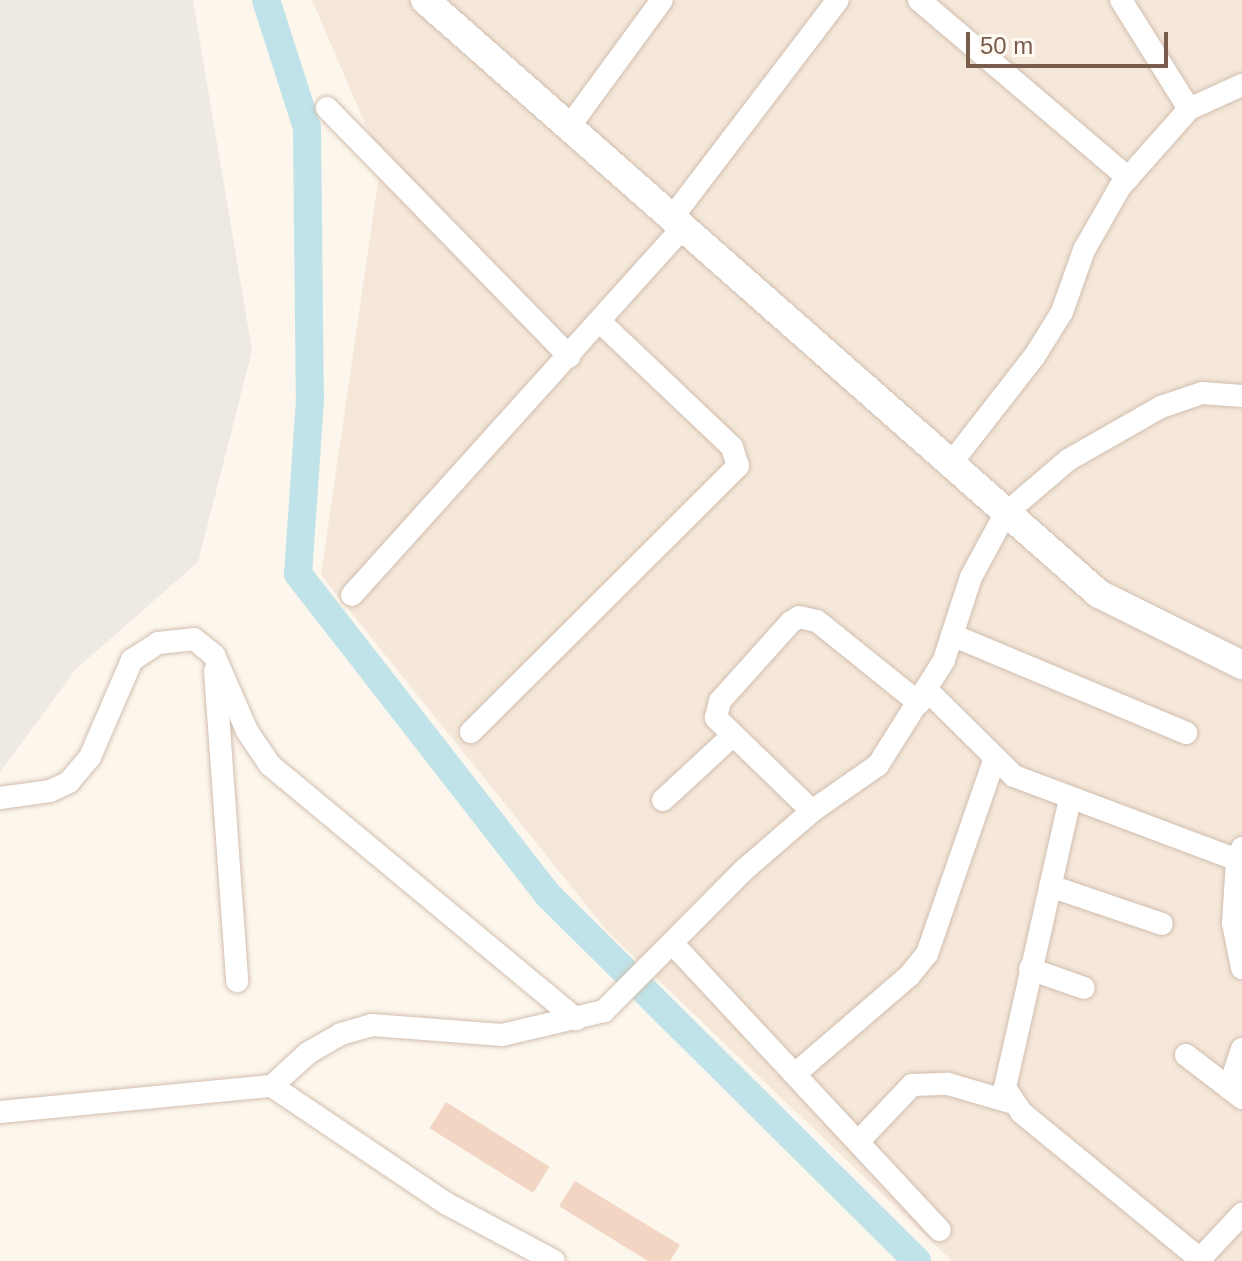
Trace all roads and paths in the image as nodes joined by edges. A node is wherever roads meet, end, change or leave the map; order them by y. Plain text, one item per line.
1 (425, 0) edge
2 (662, 0) edge
3 (838, 0) edge
4 (919, 0) edge
5 (1121, 0) edge
6 (1242, 85) edge
7 (327, 108) dead end
8 (1189, 109) junction
9 (569, 127) junction
10 (1128, 178) junction
11 (677, 224) junction
12 (599, 321) junction
13 (569, 356) junction
14 (1242, 396) edge
15 (949, 466) junction
16 (1005, 514) junction
17 (352, 595) dead end
18 (952, 635) junction
19 (214, 655) junction
20 (1242, 665) edge
21 (923, 696) junction
22 (471, 732) dead end
23 (1186, 733) dead end
24 (731, 737) junction
25 (994, 761) junction
26 (0, 798) edge
27 (1070, 799) junction
28 (663, 800) dead end
29 (812, 811) junction
30 (1239, 854) edge
31 (1050, 886) junction
32 (1162, 924) dead end
33 (665, 952) junction
34 (1242, 968) edge
35 (1030, 969) junction
36 (237, 981) dead end
37 (1084, 988) dead end
38 (576, 1019) junction
39 (1242, 1049) edge
40 (1186, 1055) dead end
41 (795, 1074) junction
42 (272, 1086) junction
43 (1236, 1093) edge
44 (1010, 1102) junction
45 (0, 1112) edge
46 (858, 1142) junction
47 (1242, 1214) edge
48 (940, 1230) dead end
49 (1201, 1260) edge
50 (554, 1261) edge

1 - 9 street
2 - 9 street
3 - 11 street
4 - 10 street
5 - 8 street
6 - 8 street
7 - 13 street
8 - 10 street
9 - 11 street
10 - 15 street
11 - 12 street
11 - 15 street
12 - 13 street
12 - 22 street
13 - 17 street
14 - 16 street
15 - 16 street
16 - 18 street
16 - 20 street
18 - 21 street
18 - 23 street
19 - 26 street
19 - 36 street
19 - 38 street
21 - 24 street
21 - 25 street
21 - 29 street
24 - 28 street
24 - 29 street
25 - 27 street
25 - 41 street
27 - 30 street
27 - 31 street
29 - 33 street
30 - 34 street
31 - 32 street
31 - 35 street
33 - 38 street
33 - 41 street
35 - 37 street
35 - 44 street
38 - 42 street
39 - 43 street
40 - 43 street
41 - 46 street
42 - 45 street
42 - 50 street
44 - 46 street
44 - 49 street
46 - 48 street
47 - 49 street

